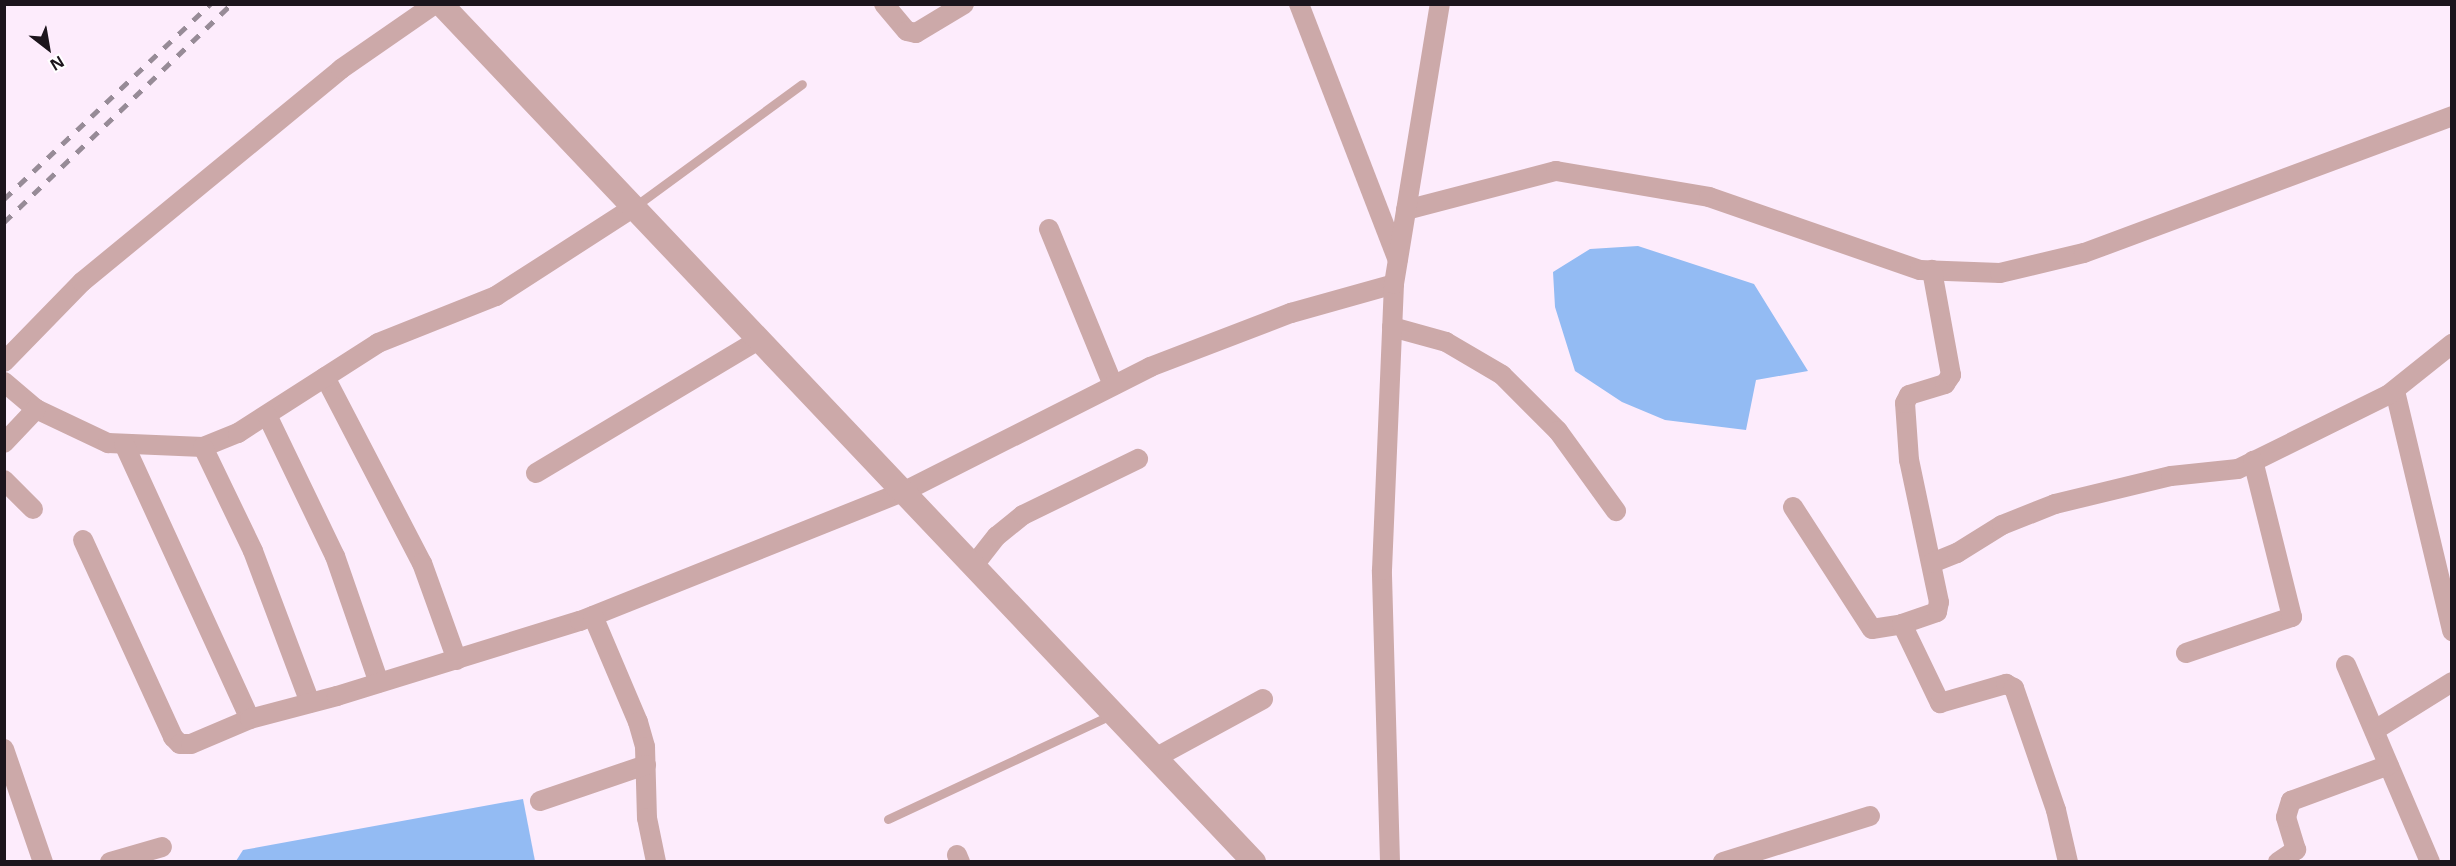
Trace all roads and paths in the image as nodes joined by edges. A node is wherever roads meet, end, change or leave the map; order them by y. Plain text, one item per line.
1 (435, 4) edge
2 (441, 4) edge
3 (884, 4) edge
4 (964, 4) edge
5 (1299, 4) edge
6 (1440, 4) edge
7 (802, 84) dead end
8 (2451, 116) edge
9 (634, 207) junction
10 (1406, 210) junction
11 (1049, 229) dead end
12 (1398, 260) junction
13 (1932, 270) junction
14 (1394, 284) junction
15 (1392, 327) junction
16 (760, 339) junction
17 (2451, 344) edge
18 (4, 362) edge
19 (326, 377) junction
20 (4, 382) edge
21 (1113, 385) junction
22 (2395, 390) junction
23 (36, 409) junction
24 (267, 414) junction
25 (4, 443) edge
26 (124, 444) junction
27 (203, 447) junction
28 (1138, 459) dead end
29 (2253, 461) junction
30 (536, 473) dead end
31 (4, 480) edge
32 (904, 491) junction
33 (1793, 507) dead end
34 (33, 509) dead end
35 (1616, 511) dead end
36 (83, 540) dead end
37 (1932, 563) junction
38 (974, 565) junction
39 (593, 616) junction
40 (1902, 624) junction
41 (2451, 631) edge
42 (2186, 653) dead end
43 (457, 660) junction
44 (2346, 665) dead end
45 (2451, 682) edge
46 (379, 683) junction
47 (1263, 699) dead end
48 (310, 703) junction
49 (1113, 714) junction
50 (250, 719) junction
51 (2374, 730) junction
52 (4, 749) edge
53 (1155, 758) junction
54 (646, 765) junction
55 (2389, 765) junction
56 (540, 801) dead end
57 (1870, 816) dead end
58 (888, 819) dead end
59 (162, 847) dead end
60 (43, 861) edge
61 (110, 861) edge
62 (656, 861) edge
63 (1254, 861) edge
64 (1390, 861) edge
65 (1724, 861) edge
66 (2068, 861) edge
67 (2278, 861) edge
68 (2430, 861) edge

1 - 18 street
2 - 9 street
3 - 4 street
5 - 12 street
6 - 10 street
7 - 9 lane
8 - 13 street
9 - 16 street
9 - 19 street
10 - 12 street
10 - 13 street
11 - 21 street
12 - 14 street
13 - 37 street
14 - 15 street
14 - 21 street
15 - 35 street
15 - 64 street
16 - 30 street
16 - 32 street
17 - 22 street
19 - 24 street
19 - 43 street
20 - 23 street
21 - 32 street
22 - 29 street
22 - 41 street
23 - 25 street
23 - 26 street
24 - 27 street
24 - 46 street
26 - 27 street
26 - 50 street
27 - 48 street
28 - 38 street
29 - 37 street
29 - 42 street
31 - 34 street
32 - 38 street
32 - 39 street
33 - 40 street
36 - 50 street
37 - 40 street
38 - 49 street
39 - 43 street
39 - 54 street
40 - 66 street
43 - 46 street
44 - 51 street
45 - 51 street
46 - 48 street
47 - 53 street
48 - 50 street
49 - 53 street
49 - 58 lane
51 - 55 street
52 - 60 street
53 - 63 street
54 - 56 street
54 - 62 street
55 - 67 street
55 - 68 street
57 - 65 street
59 - 61 street

